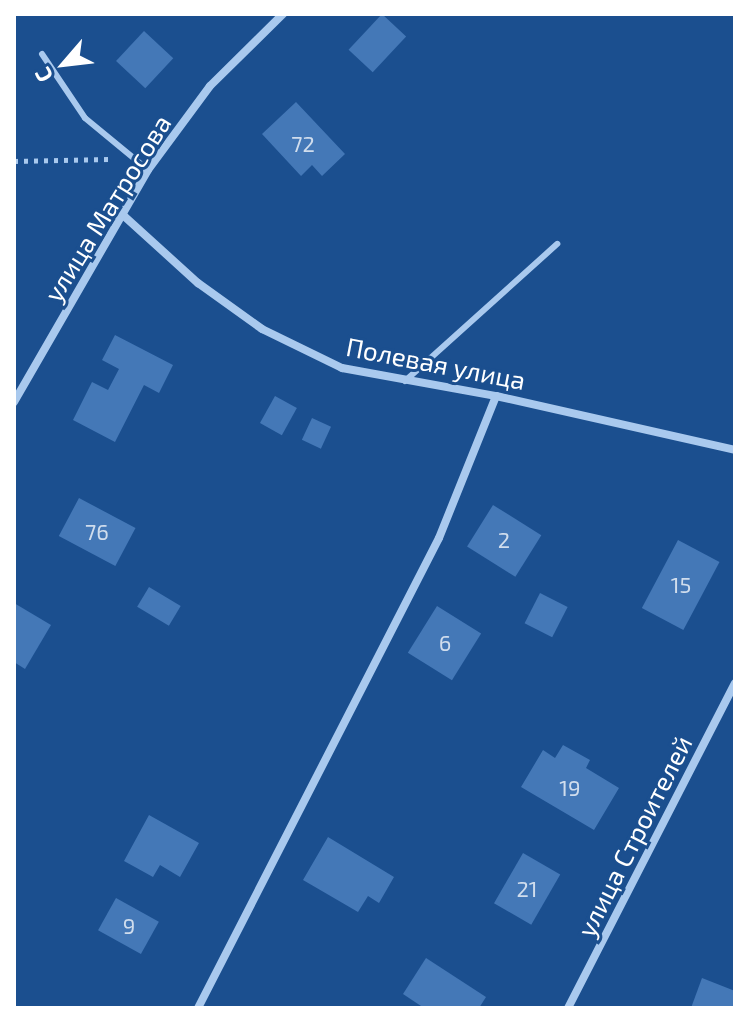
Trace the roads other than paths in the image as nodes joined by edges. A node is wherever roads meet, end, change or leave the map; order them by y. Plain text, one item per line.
1 (283, 14) edge
2 (42, 54) dead end
3 (148, 170) junction
4 (124, 216) junction
5 (557, 244) dead end
6 (405, 381) junction
7 (496, 396) junction
8 (14, 402) edge
9 (735, 450) edge
10 (735, 683) edge
11 (198, 1008) edge
12 (568, 1008) edge

1 - 3 street, улица Матросова
2 - 3 lane
3 - 4 street, улица Матросова
4 - 6 street, Полевая улица
4 - 8 street, улица Матросова
5 - 6 lane
6 - 7 street, Полевая улица
7 - 9 street, Полевая улица
7 - 11 street
10 - 12 street, улица Строителей

